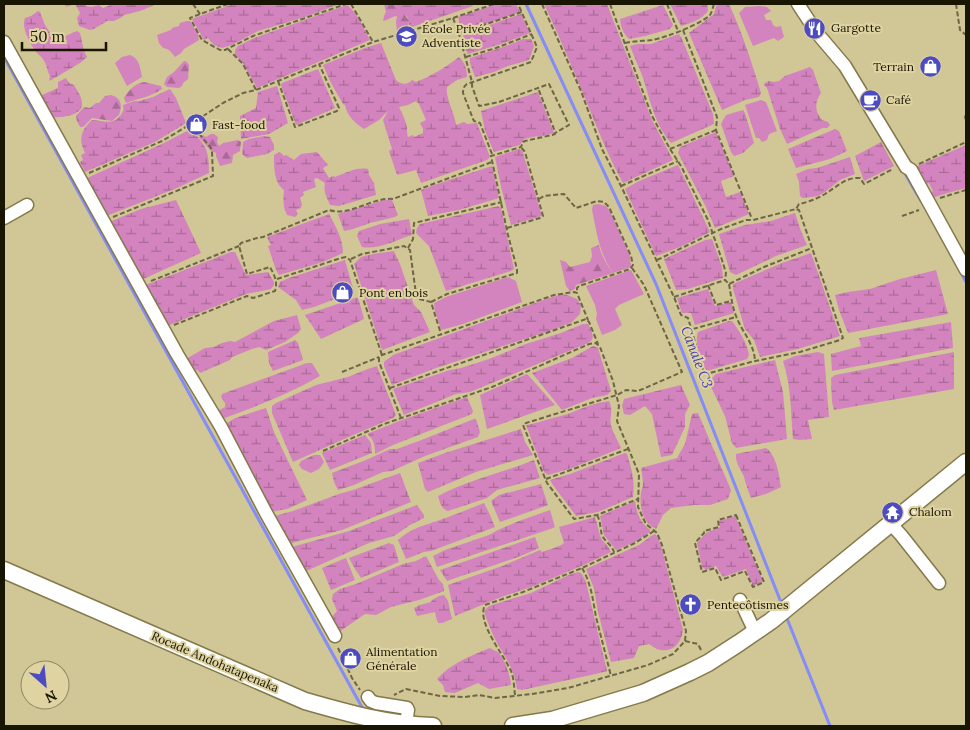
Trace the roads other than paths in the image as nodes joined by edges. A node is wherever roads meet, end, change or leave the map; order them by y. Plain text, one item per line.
1 (798, 4) edge
2 (4, 42) edge
3 (27, 205) dead end
4 (4, 218) edge
5 (966, 270) edge
6 (966, 462) edge
7 (896, 529) junction
8 (4, 570) edge
9 (939, 583) dead end
10 (740, 600) dead end
11 (755, 632) junction
12 (336, 641) road end
13 (368, 697) road end
14 (398, 723) junction
15 (433, 726) edge
16 (513, 726) edge

1 - 5 street
2 - 12 street
3 - 4 street
6 - 7 main road
7 - 9 street
7 - 11 main road
8 - 14 main road, Rocade Andohatapenaka
10 - 11 street
11 - 16 main road
13 - 14 street
14 - 15 main road, Rocade Andohatapenaka

